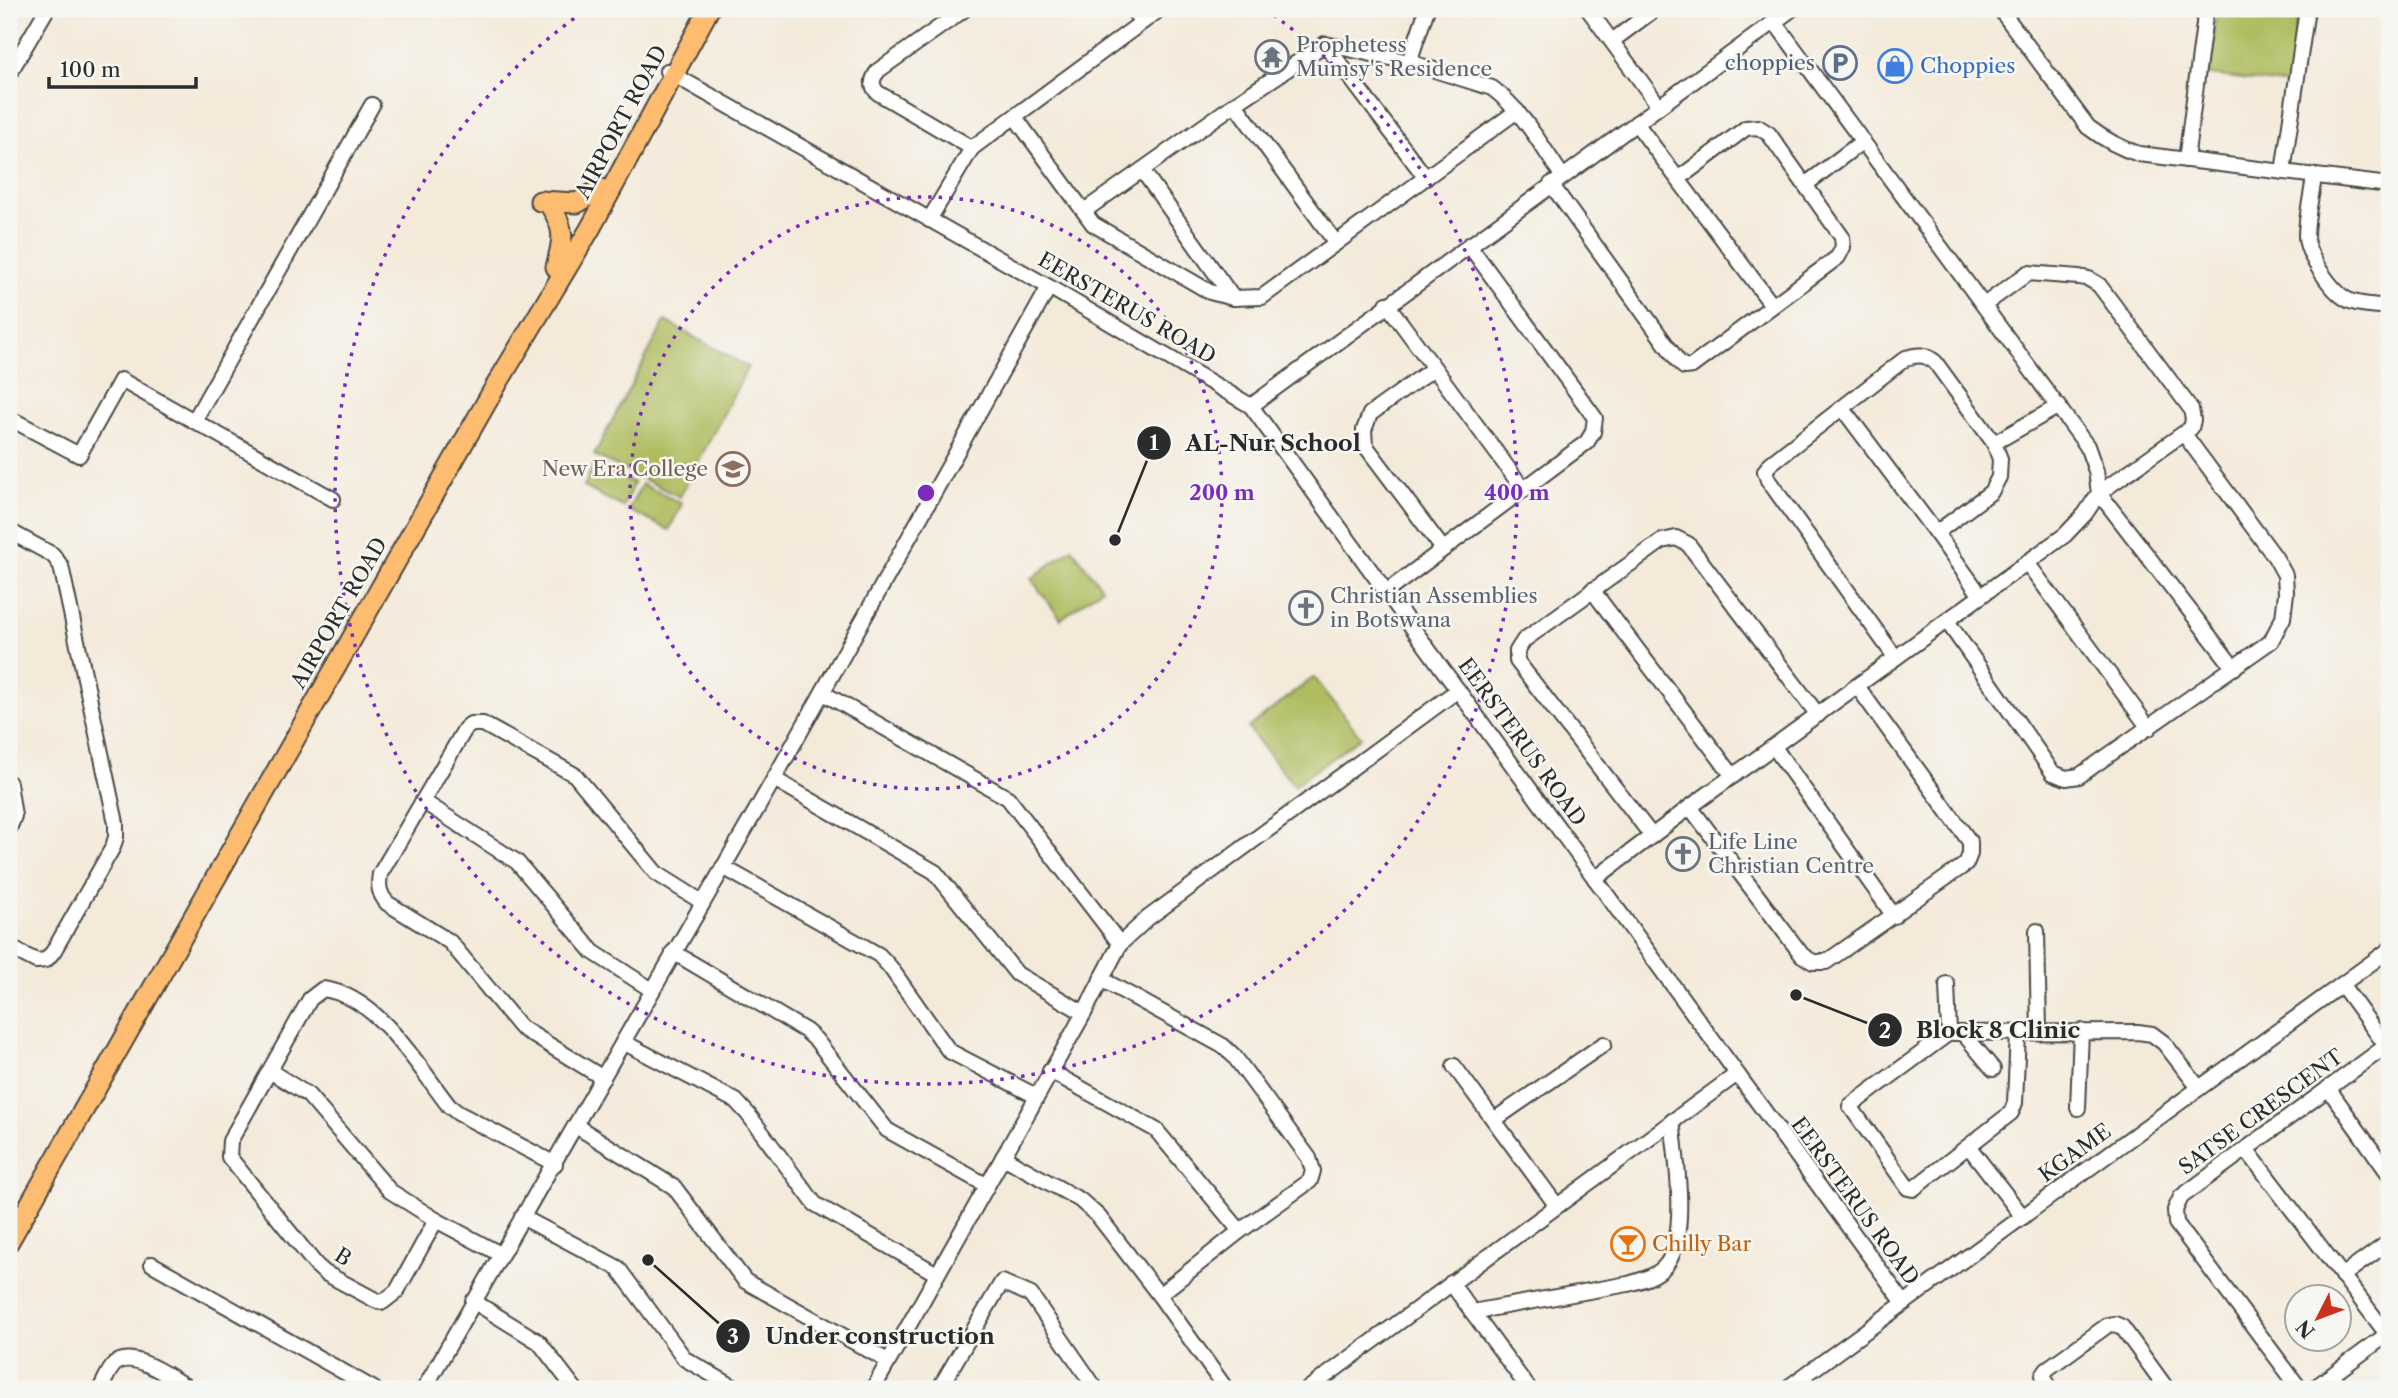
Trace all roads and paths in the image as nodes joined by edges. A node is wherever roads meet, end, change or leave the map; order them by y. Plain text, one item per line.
1 (47, 9) edge
2 (702, 9) edge
3 (709, 9) edge
4 (965, 9) edge
5 (1132, 9) edge
6 (1160, 9) edge
7 (1427, 9) edge
8 (1588, 9) edge
9 (1655, 9) edge
10 (1792, 9) edge
11 (2000, 9) edge
12 (2206, 9) edge
13 (2307, 9) edge
14 (1774, 21) junction
15 (1142, 22) junction
16 (1612, 41) junction
17 (1325, 44) junction
18 (1409, 62) junction
19 (669, 73) junction
20 (9, 74) edge
21 (1235, 104) junction
22 (372, 105) dead end
23 (1659, 106) junction
24 (1517, 111) junction
25 (1015, 117) junction
26 (1636, 123) junction
27 (1863, 141) junction
28 (972, 148) junction
29 (2186, 160) junction
30 (1142, 170) junction
31 (2283, 173) junction
32 (2314, 176) junction
33 (1426, 178) junction
34 (1678, 179) junction
35 (1557, 181) junction
36 (1805, 185) junction
37 (2389, 185) edge
38 (600, 189) junction
39 (1084, 211) junction
40 (929, 220) junction
41 (1336, 243) junction
42 (1469, 245) junction
43 (556, 267) junction
44 (1049, 287) junction
45 (1233, 298) junction
46 (1387, 304) junction
47 (1772, 305) junction
48 (1984, 305) junction
49 (2389, 307) edge
50 (1434, 368) junction
51 (494, 389) junction
52 (1251, 406) junction
53 (2059, 406) junction
54 (1843, 409) junction
55 (9, 418) edge
56 (194, 421) junction
57 (2184, 434) junction
58 (1994, 443) junction
59 (1524, 489) junction
60 (2099, 493) junction
61 (333, 499) dead end
62 (9, 531) edge
63 (1936, 533) junction
64 (1443, 549) junction
65 (2028, 564) junction
66 (1592, 590) junction
67 (1386, 592) junction
68 (1981, 596) junction
69 (1947, 621) junction
70 (1895, 657) junction
71 (2234, 668) junction
72 (1857, 686) junction
73 (1458, 690) junction
74 (822, 693) junction
75 (1818, 715) junction
76 (2149, 728) junction
77 (1774, 747) junction
78 (1733, 776) junction
79 (774, 779) junction
80 (9, 783) edge
81 (424, 802) junction
82 (1690, 807) junction
83 (9, 829) edge
84 (1652, 836) junction
85 (723, 867) junction
86 (1595, 879) junction
87 (702, 902) junction
88 (1894, 916) junction
89 (2037, 931) dead end
90 (1120, 944) junction
91 (9, 947) edge
92 (2389, 950) edge
93 (673, 952) junction
94 (1101, 979) junction
95 (1947, 984) dead end
96 (2342, 985) junction
97 (652, 990) junction
98 (1084, 1013) junction
99 (2081, 1031) junction
100 (2018, 1032) junction
101 (2039, 1032) junction
102 (1956, 1033) junction
103 (623, 1042) junction
104 (1604, 1044) dead end
105 (2388, 1048) edge
106 (1454, 1066) dead end
107 (1993, 1069) dead end
108 (270, 1070) junction
109 (1050, 1071) junction
110 (1737, 1074) junction
111 (603, 1078) junction
112 (2199, 1088) junction
113 (2328, 1088) junction
114 (1036, 1096) junction
115 (2078, 1108) dead end
116 (1494, 1120) junction
117 (1672, 1121) junction
118 (576, 1126) junction
119 (1969, 1147) junction
120 (2246, 1149) junction
121 (1003, 1157) junction
122 (555, 1164) junction
123 (2389, 1174) edge
124 (986, 1185) junction
125 (1557, 1206) junction
126 (522, 1217) junction
127 (2023, 1217) junction
128 (436, 1220) junction
129 (1240, 1231) junction
130 (9, 1241) edge
131 (2389, 1241) edge
132 (500, 1255) junction
133 (152, 1264) dead end
134 (937, 1274) junction
135 (2342, 1276) junction
136 (1451, 1283) junction
137 (1159, 1295) junction
138 (473, 1301) junction
139 (1904, 1303) junction
140 (1472, 1312) junction
141 (2388, 1334) edge
142 (888, 1361) junction
143 (350, 1383) edge
144 (100, 1389) edge
145 (190, 1389) edge
146 (374, 1389) edge
147 (424, 1389) edge
148 (575, 1389) edge
149 (737, 1389) edge
150 (873, 1389) edge
151 (939, 1389) edge
152 (1096, 1389) edge
153 (1226, 1389) edge
154 (1308, 1389) edge
155 (1529, 1389) edge
156 (1786, 1389) edge
157 (2050, 1389) edge
158 (2167, 1389) edge
159 (2300, 1389) edge
160 (2313, 1389) edge

1 - 20 street
2 - 19 main road
3 - 19 main road, AIRPORT ROAD
4 - 28 street
5 - 15 street
6 - 15 street
7 - 18 street
8 - 16 street
9 - 16 street
10 - 14 street
11 - 29 street
12 - 29 street
13 - 31 street
14 - 23 street
14 - 27 street
15 - 25 street
16 - 23 street
17 - 18 street
17 - 21 street
17 - 33 street
18 - 24 street
19 - 38 main road
19 - 40 street, EERSTERUS ROAD
19 - 51 main road, AIRPORT ROAD
21 - 30 street
21 - 41 street
22 - 56 street
23 - 26 street
24 - 33 street
24 - 35 street
25 - 28 street
25 - 39 street
26 - 34 street
26 - 35 street
27 - 36 street
27 - 48 street
28 - 40 street
29 - 31 street
30 - 39 street
30 - 45 street
31 - 32 street
32 - 37 street
32 - 49 street
33 - 41 street
34 - 36 street
34 - 47 street
35 - 42 street
35 - 47 street
36 - 47 street
38 - 43 main road
38 - 43 main road
39 - 45 street
40 - 44 street, EERSTERUS ROAD
41 - 45 street
42 - 46 street
42 - 59 street
43 - 51 main road
44 - 52 street, EERSTERUS ROAD
44 - 74 street
46 - 50 street
46 - 52 street
48 - 53 street
48 - 57 street
50 - 59 street
50 - 64 street
51 - 130 main road, AIRPORT ROAD
52 - 67 street, EERSTERUS ROAD
53 - 58 street
53 - 60 street
54 - 58 street
54 - 63 street
54 - 70 street
55 - 56 street
56 - 61 street
57 - 60 street
57 - 71 street
58 - 63 street
59 - 64 street
60 - 65 street
60 - 71 street
62 - 91 street
63 - 68 street
64 - 67 street
65 - 68 street
65 - 76 street
66 - 75 street
66 - 78 street
66 - 84 street
67 - 73 street, EERSTERUS ROAD
68 - 69 street
69 - 70 street
69 - 76 street
70 - 72 street
71 - 76 street
72 - 75 street
72 - 88 street
73 - 86 street, EERSTERUS ROAD
73 - 90 street
74 - 79 street
74 - 90 street
75 - 77 street
77 - 78 street
77 - 88 street
78 - 82 street
79 - 85 street
79 - 98 street
80 - 83 street
81 - 87 street
81 - 97 street
81 - 111 street
82 - 84 street
82 - 88 street
84 - 86 street
85 - 87 street
85 - 114 street
86 - 110 street, EERSTERUS ROAD
87 - 93 street
89 - 101 street
90 - 94 street
92 - 96 street, KGAME
93 - 97 street
93 - 124 street
94 - 98 street
94 - 129 street
95 - 102 street
96 - 105 street
96 - 112 street, KGAME
97 - 103 street
98 - 109 street
99 - 101 street
99 - 112 street
99 - 115 street
100 - 101 street
100 - 102 street
100 - 119 street
102 - 107 street
102 - 119 street
103 - 111 street
103 - 134 street
104 - 116 street
105 - 113 street, SATSE CRESCENT
106 - 116 street
108 - 122 street
108 - 128 street
108 - 128 street, B
109 - 114 street
109 - 129 street
110 - 117 street
110 - 139 street, EERSTERUS ROAD
111 - 118 street
112 - 127 street, KGAME
113 - 120 street, SATSE CRESCENT
113 - 123 street
114 - 121 street
116 - 125 street
117 - 125 street
117 - 140 street
118 - 122 street
118 - 142 street
119 - 127 street
120 - 135 street
120 - 159 street, SATSE CRESCENT
121 - 124 street
121 - 137 street
122 - 126 street
124 - 134 street
125 - 136 street
126 - 132 street
126 - 149 street
127 - 139 street, KGAME
128 - 132 street
129 - 137 street
131 - 135 street
132 - 138 street
133 - 143 street
134 - 142 street
135 - 141 street
136 - 140 street
136 - 154 street
137 - 153 street
138 - 147 street
138 - 148 street
139 - 156 street, KGAME
140 - 155 street
141 - 160 street
142 - 150 street
143 - 146 street
144 - 145 street
151 - 152 street
157 - 158 street

